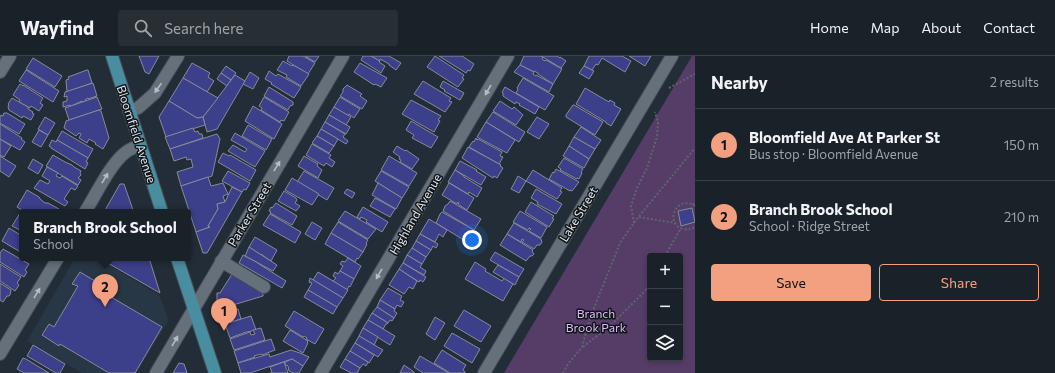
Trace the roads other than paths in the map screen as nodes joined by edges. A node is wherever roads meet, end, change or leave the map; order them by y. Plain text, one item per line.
1 (10, 56) edge
2 (112, 56) edge
3 (178, 56) edge
4 (343, 56) edge
5 (508, 56) edge
6 (672, 56) edge
7 (0, 72) edge
8 (129, 111) junction
9 (140, 145) junction
10 (88, 209) edge
11 (161, 209) edge
12 (56, 261) edge
13 (178, 261) edge
14 (221, 261) junction
15 (264, 287) dead end
16 (193, 308) junction
17 (0, 354) edge
18 (156, 373) edge
19 (215, 373) edge
20 (321, 373) edge
21 (484, 373) edge

1 - 7 street
2 - 8 main road, Bloomfield Avenue
3 -> 8 street
14 -> 4 street, Parker Street
5 -> 20 street, Highland Avenue
6 - 21 street, Lake Street
8 - 9 main road, Bloomfield Avenue
10 -> 9 street
9 - 11 main road, Bloomfield Avenue
17 -> 12 street
13 - 16 main road
14 - 15 street
14 - 16 street, Parker Street
18 -> 16 street, Parker Street
16 - 19 main road

